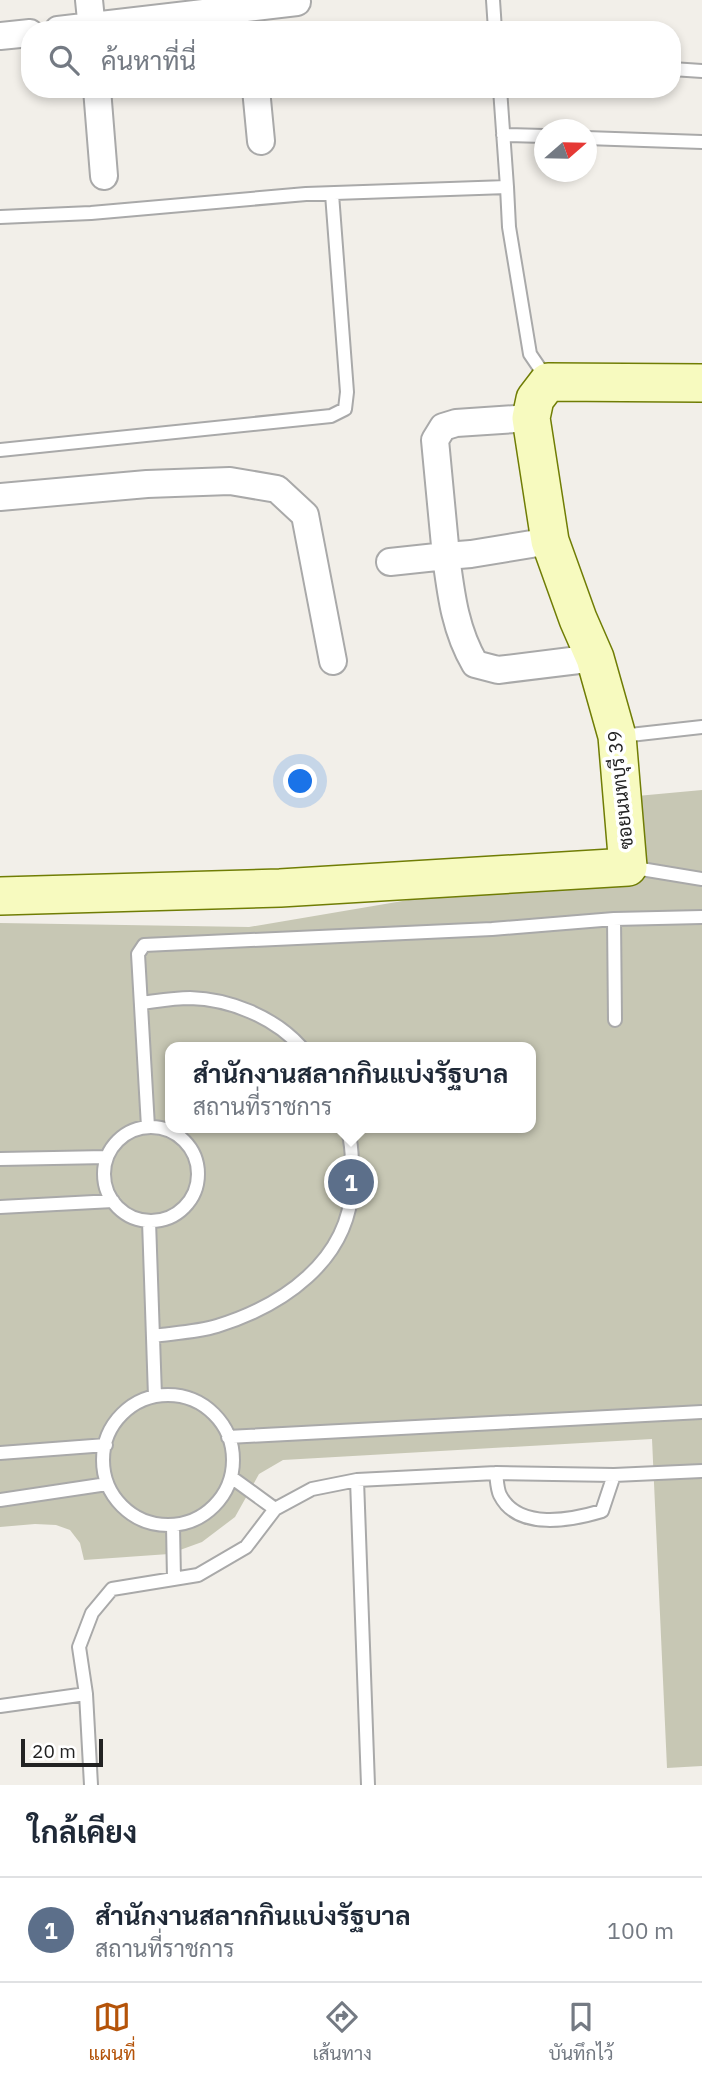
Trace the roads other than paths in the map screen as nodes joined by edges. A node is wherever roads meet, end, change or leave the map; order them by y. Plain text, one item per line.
1 (493, 0) edge
2 (297, 2) dead end
3 (248, 13) edge
4 (91, 19) edge
5 (494, 21) edge
6 (21, 34) edge
7 (0, 37) edge
8 (681, 70) edge
9 (702, 71) edge
10 (98, 98) edge
11 (257, 98) edge
12 (501, 98) edge
13 (503, 135) junction
14 (534, 136) edge
15 (597, 138) edge
16 (261, 141) dead end
17 (702, 142) edge
18 (104, 176) dead end
19 (507, 187) junction
20 (332, 194) junction
21 (0, 217) edge
22 (548, 382) junction
23 (702, 383) edge
24 (531, 418) junction
25 (0, 450) edge
26 (0, 497) edge
27 (550, 541) junction
28 (446, 556) junction
29 (390, 562) dead end
30 (595, 657) junction
31 (333, 660) dead end
32 (702, 727) edge
33 (617, 736) junction
34 (628, 867) junction
35 (702, 879) edge
36 (0, 896) edge
37 (702, 917) edge
38 (614, 919) junction
39 (141, 1003) junction
40 (615, 1020) dead end
41 (294, 1042) edge
42 (148, 1127) junction
43 (165, 1130) edge
44 (172, 1133) edge
45 (348, 1133) edge
46 (107, 1157) junction
47 (0, 1159) edge
48 (113, 1201) junction
49 (0, 1207) edge
50 (149, 1221) junction
51 (153, 1336) junction
52 (155, 1396) junction
53 (702, 1412) edge
54 (228, 1437) junction
55 (106, 1445) junction
56 (0, 1453) edge
57 (702, 1471) edge
58 (496, 1473) junction
59 (614, 1475) junction
60 (231, 1477) junction
61 (357, 1480) junction
62 (107, 1484) junction
63 (0, 1500) edge
64 (275, 1509) junction
65 (173, 1526) junction
66 (174, 1579) junction
67 (86, 1694) junction
68 (0, 1706) edge
69 (91, 1785) edge
70 (368, 1785) edge

1 - 5 lane
2 - 3 street
3 - 4 street
6 - 7 street
8 - 9 lane
10 - 18 street
11 - 16 street
12 - 13 lane
13 - 14 lane
13 - 19 lane
15 - 17 lane
19 - 20 lane
19 - 22 lane
20 - 21 lane
20 - 25 lane
22 - 23 street
22 - 24 street
24 - 27 street, ซอยนนทบุรี 39
24 - 28 street
26 - 31 street
27 - 28 street
27 - 30 street, ซอยนนทบุรี 39
28 - 29 street
28 - 30 street
30 - 33 street, ซอยนนทบุรี 39
32 - 33 lane
33 - 34 street, ซอยนนทบุรี 39
34 - 35 lane
34 - 36 street, ซอยนนทบุรี 39
37 - 38 lane
38 - 39 lane
38 - 40 lane
39 - 41 lane
39 - 42 lane
42 - 43 lane
42 - 46 lane
44 - 50 lane
45 - 51 lane
46 - 47 lane
46 - 48 lane
48 - 49 lane
48 - 50 lane
50 - 51 lane
51 - 52 lane
52 - 54 lane
52 - 55 lane
53 - 54 lane
54 - 60 lane
55 - 56 lane
55 - 62 lane
57 - 59 lane
58 - 59 lane
58 - 59 lane
58 - 61 lane
60 - 64 lane
60 - 65 lane
61 - 64 lane
61 - 70 lane
62 - 63 lane
62 - 65 lane
64 - 66 lane
65 - 66 lane
66 - 67 lane
67 - 68 lane
67 - 69 lane

